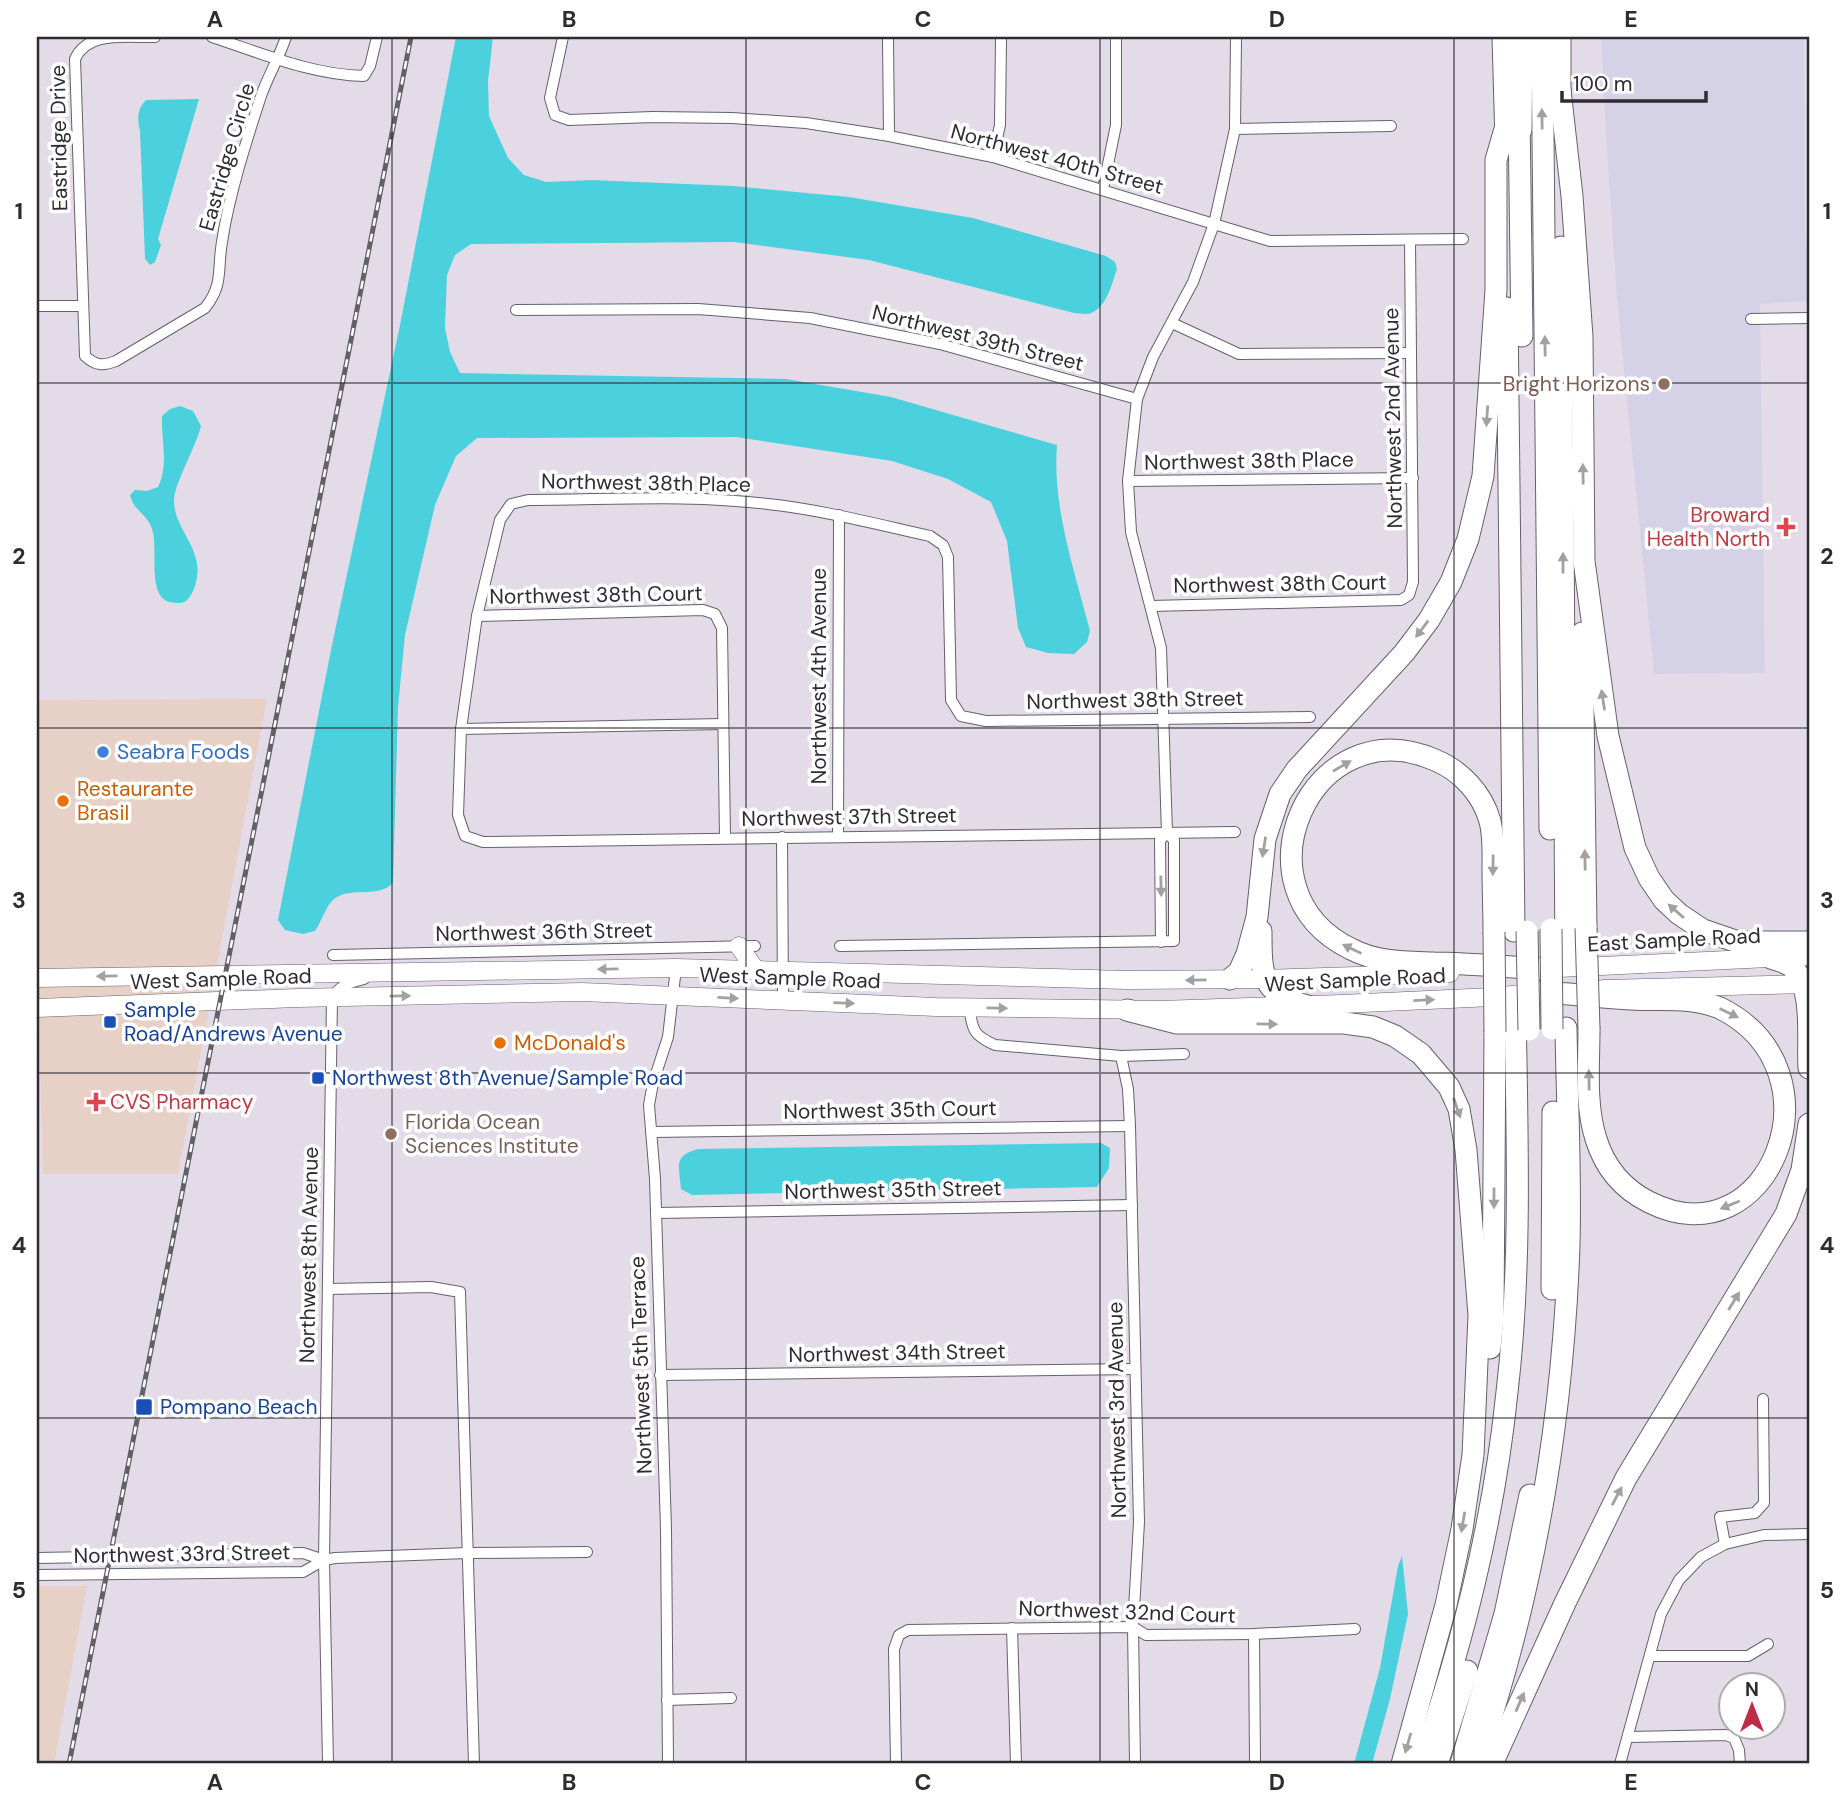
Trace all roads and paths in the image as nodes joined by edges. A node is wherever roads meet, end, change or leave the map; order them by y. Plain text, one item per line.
1 (155, 37) edge
2 (212, 37) edge
3 (286, 37) edge
4 (377, 37) edge
5 (563, 37) edge
6 (888, 37) edge
7 (1001, 37) edge
8 (1116, 37) edge
9 (1236, 37) edge
10 (1503, 37) edge
11 (1516, 37) edge
12 (1522, 37) edge
13 (1542, 37) edge
14 (1560, 37) edge
15 (279, 60) junction
16 (1560, 90) junction
17 (1391, 127) dead end
18 (1235, 129) junction
19 (1505, 129) junction
20 (889, 136) junction
21 (1521, 149) junction
22 (993, 157) junction
23 (1102, 189) junction
24 (1214, 224) junction
25 (1463, 239) dead end
26 (1410, 240) junction
27 (37, 306) edge
28 (83, 306) junction
29 (516, 310) dead end
30 (1809, 318) edge
31 (1751, 319) dead end
32 (1172, 323) junction
33 (1411, 353) junction
34 (1137, 399) junction
35 (1413, 478) junction
36 (1128, 481) junction
37 (839, 515) junction
38 (1584, 561) junction
39 (1409, 595) joint
40 (1151, 606) junction
41 (477, 616) junction
42 (961, 716) joint
43 (1310, 718) dead end
44 (1164, 720) junction
45 (723, 724) junction
46 (461, 729) junction
47 (1167, 832) junction
48 (1235, 832) dead end
49 (838, 836) junction
50 (782, 837) junction
51 (725, 838) junction
52 (1257, 916) junction
53 (1568, 929) junction
54 (1512, 931) junction
55 (1161, 942) junction
56 (1809, 942) edge
57 (747, 946) joint
58 (840, 946) dead end
59 (401, 954) junction
60 (333, 955) dead end
61 (1809, 956) edge
62 (1770, 958) junction
63 (676, 968) junction
64 (1541, 968) junction
65 (755, 969) junction
66 (783, 969) junction
67 (398, 973) junction
68 (37, 978) edge
69 (1230, 979) junction
70 (1264, 979) junction
71 (1806, 984) edge
72 (1541, 992) junction
73 (674, 996) junction
74 (332, 998) junction
75 (783, 1000) junction
76 (1307, 1006) junction
77 (969, 1007) junction
78 (37, 1008) edge
79 (1127, 1010) junction
80 (1559, 1029) junction
81 (1513, 1032) junction
82 (1184, 1054) dead end
83 (1121, 1056) junction
84 (1809, 1068) edge
85 (1809, 1124) edge
86 (1130, 1126) junction
87 (650, 1132) junction
88 (1132, 1205) junction
89 (656, 1213) junction
90 (328, 1289) junction
91 (1135, 1369) junction
92 (660, 1375) junction
93 (1763, 1399) dead end
94 (1473, 1455) junction
95 (1809, 1534) edge
96 (1725, 1544) junction
97 (587, 1552) dead end
98 (467, 1553) junction
99 (37, 1558) edge
100 (324, 1560) junction
101 (37, 1575) edge
102 (1133, 1627) junction
103 (1012, 1628) junction
104 (1355, 1629) dead end
105 (1254, 1634) junction
106 (1768, 1644) dead end
107 (1651, 1656) junction
108 (732, 1698) dead end
109 (667, 1700) junction
110 (1629, 1737) junction
111 (328, 1764) edge
112 (474, 1764) edge
113 (668, 1764) edge
114 (896, 1764) edge
115 (1016, 1764) edge
116 (1135, 1764) edge
117 (1255, 1764) edge
118 (1402, 1764) edge
119 (1421, 1764) edge
120 (1437, 1764) edge
121 (1461, 1764) edge
122 (1476, 1764) edge
123 (1492, 1764) edge
124 (1620, 1764) edge
125 (1740, 1764) edge

1 - 28 street, Eastridge Drive
2 - 15 street
3 - 15 street, Eastridge Circle
4 - 15 street
5 - 20 street, Northwest 40th Street
6 - 20 street
7 - 22 street
8 - 23 street
9 - 18 street
10 - 19 highway
11 - 21 highway
12 - 21 highway
53 -> 13 highway
14 - 16 highway
15 - 28 street, Eastridge Circle
38 -> 16 highway
53 -> 16 highway
17 - 18 street
18 - 24 street
19 -> 52 highway
19 - 54 highway
20 - 22 street, Northwest 40th Street
21 - 54 highway
22 - 23 street, Northwest 40th Street
23 - 24 street, Northwest 40th Street
24 - 26 street, Northwest 40th Street
24 - 32 street
25 - 26 street, Northwest 40th Street
26 - 33 street, Northwest 2nd Avenue
27 - 28 street
29 - 34 street, Northwest 39th Street
30 - 31 street
32 - 33 street
32 - 34 street
33 - 35 street, Northwest 2nd Avenue
34 - 36 street
35 - 36 street, Northwest 38th Place
35 - 39 street, Northwest 2nd Avenue
36 - 40 street
37 - 41 street, Northwest 38th Place
37 - 42 street, Northwest 38th Place
37 - 49 street, Northwest 4th Avenue
53 -> 38 highway
56 -> 38 highway
39 - 40 street, Northwest 38th Court
40 - 44 street
41 - 45 street, Northwest 38th Court
41 - 46 street
42 - 44 street, Northwest 38th Street
43 - 44 street, Northwest 38th Street
44 - 47 street
45 - 46 street
45 - 51 street
46 - 51 street, Northwest 37th Street
47 - 48 street, Northwest 37th Street
47 - 49 street, Northwest 37th Street
47 -> 55 street
47 - 55 street
49 - 50 street, Northwest 37th Street
50 - 51 street, Northwest 37th Street
50 - 66 street
52 - 69 highway
52 - 70 highway
72 -> 53 highway, bridge
53 - 80 highway, bridge
64 -> 54 highway
54 - 81 highway
55 - 58 street
57 - 59 street, Northwest 36th Street
57 - 65 main road
59 - 60 street, Northwest 36th Street
59 - 67 street
61 - 62 main road, East Sample Road
62 - 64 main road, East Sample Road
62 - 71 highway
63 - 65 main road, West Sample Road
63 -> 67 main road, West Sample Road
63 - 73 street, Northwest 5th Terrace
64 - 70 main road, West Sample Road
65 - 66 main road, West Sample Road
69 -> 66 main road, West Sample Road
66 - 75 street
67 -> 68 main road, West Sample Road
67 - 74 street
69 - 70 main road, West Sample Road
70 - 76 highway
71 - 72 main road
71 - 84 highway
76 -> 72 main road, West Sample Road
74 -> 73 main road, West Sample Road
73 -> 75 main road, West Sample Road
73 - 87 street, Northwest 5th Terrace
74 - 78 main road, West Sample Road
74 - 90 street, Northwest 8th Avenue
75 -> 77 main road, West Sample Road
76 - 79 main road, West Sample Road
77 -> 79 main road, West Sample Road
77 - 83 street
79 -> 94 highway
80 - 121 highway
80 - 122 highway
81 -> 94 highway
81 - 119 highway
81 - 120 highway
82 - 83 street
83 - 86 street, Northwest 3rd Avenue
123 -> 85 highway
86 - 87 street, Northwest 35th Court
86 - 88 street, Northwest 3rd Avenue
87 - 89 street, Northwest 5th Terrace
88 - 89 street, Northwest 35th Street
88 - 91 street, Northwest 3rd Avenue
89 - 92 street, Northwest 5th Terrace
90 - 98 street
90 - 100 street, Northwest 8th Avenue
91 - 92 street, Northwest 34th Street
91 - 102 street, Northwest 3rd Avenue
92 - 109 street, Northwest 5th Terrace
93 - 96 street
94 -> 118 highway
95 - 96 street
96 - 107 street
97 - 98 street, Northwest 33rd Street
98 - 100 street, Northwest 33rd Street
98 - 112 street
99 - 100 street, Northwest 33rd Street
100 - 101 street, Northwest 33rd Street
100 - 111 street, Northwest 8th Avenue
102 - 103 street, Northwest 32nd Court
102 - 105 street, Northwest 32nd Court
102 - 116 street, Northwest 3rd Avenue
103 - 114 street, Northwest 32nd Court
103 - 115 street
104 - 105 street, Northwest 32nd Court
105 - 117 street
106 - 107 street
107 - 110 street
108 - 109 street
109 - 113 street, Northwest 5th Terrace
110 - 124 street
110 - 125 street

